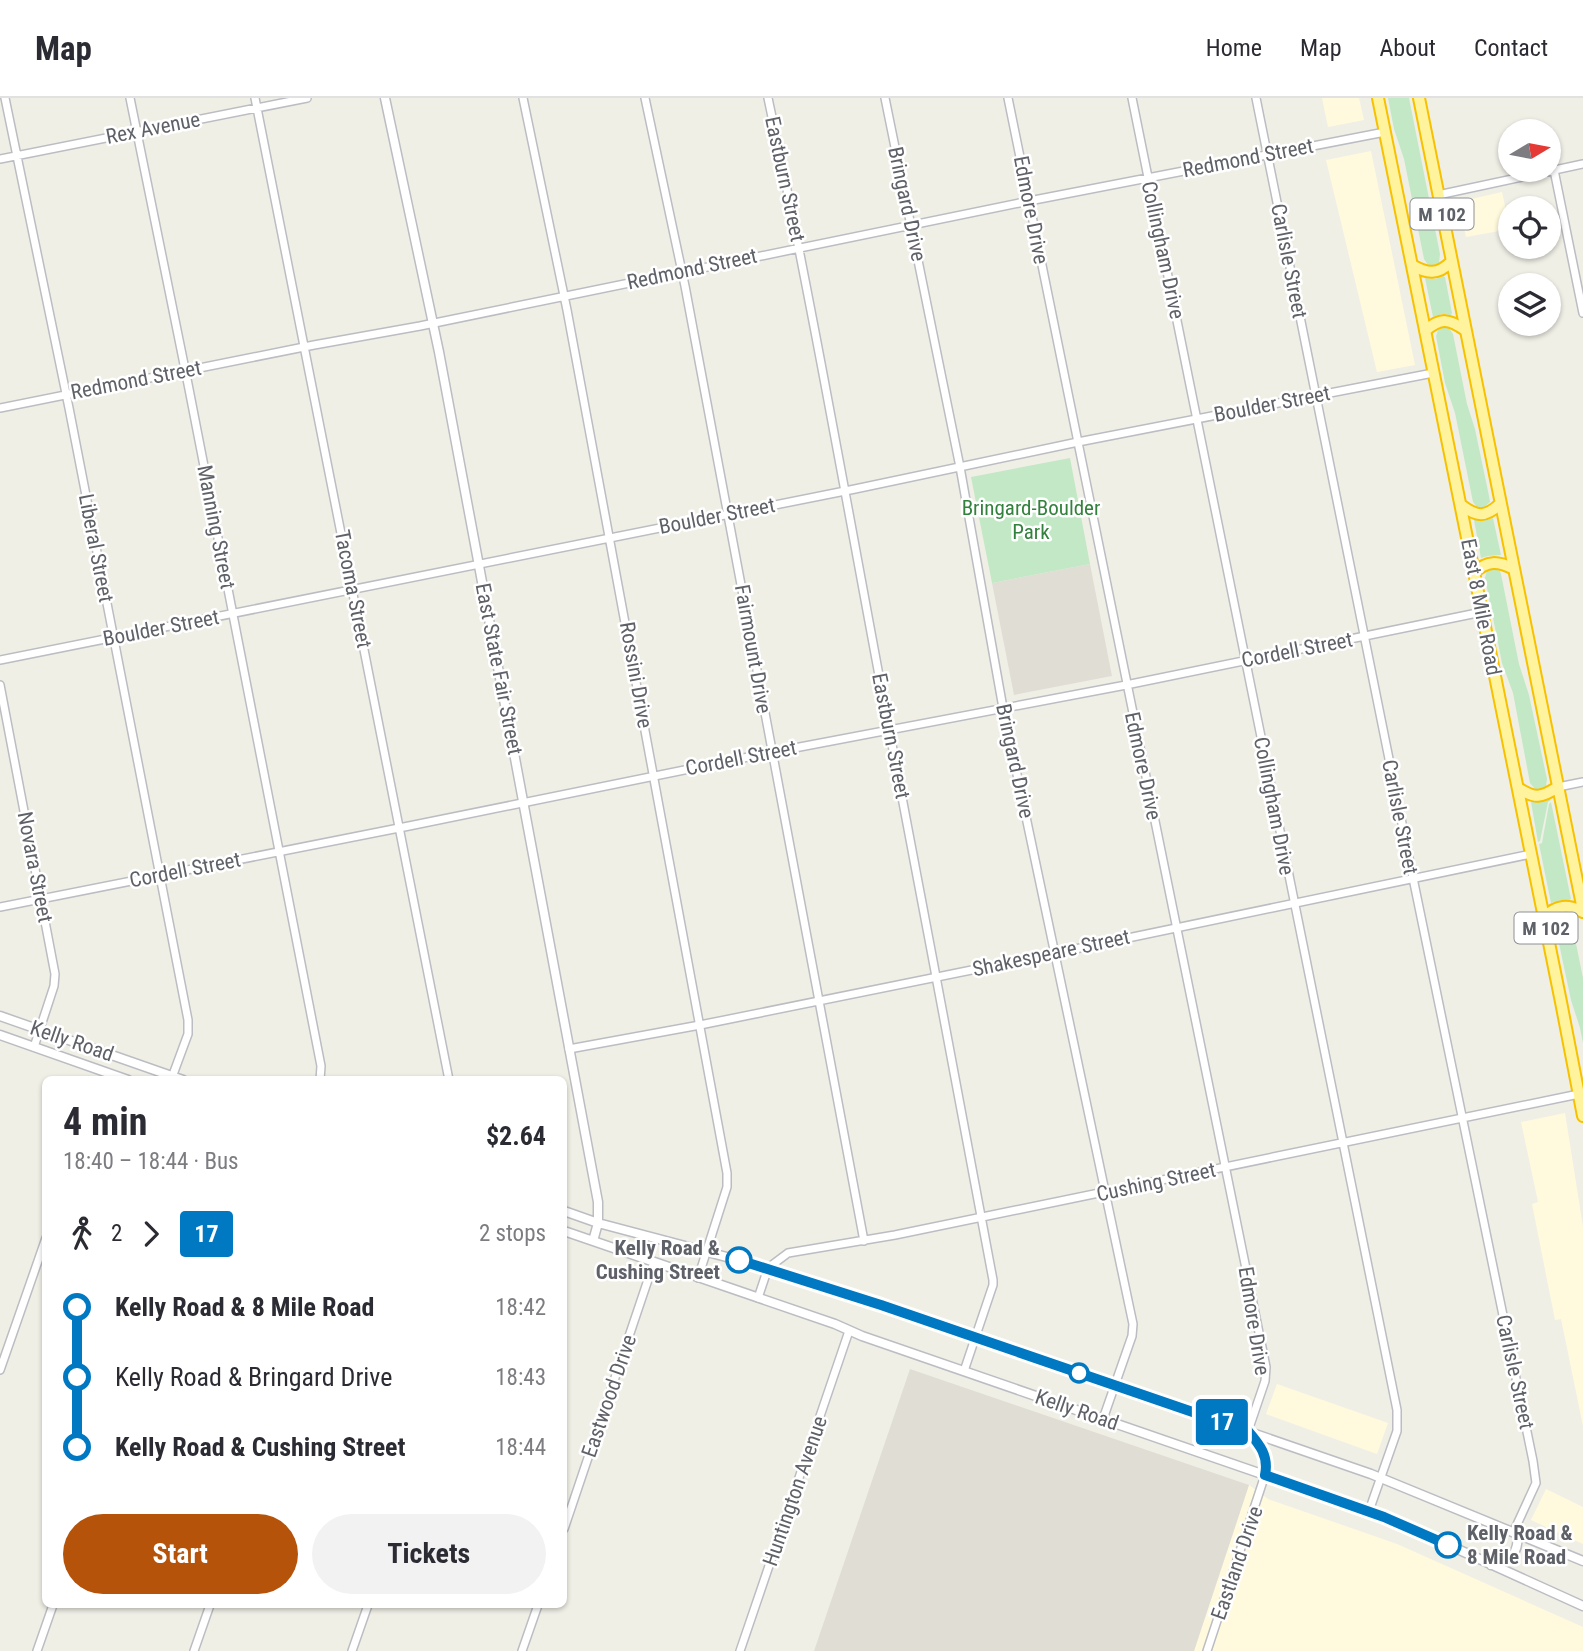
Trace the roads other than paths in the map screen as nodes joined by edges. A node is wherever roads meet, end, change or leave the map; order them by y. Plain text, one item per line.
1 (5, 98) edge
2 (130, 98) edge
3 (255, 98) edge
4 (307, 98) edge
5 (385, 98) edge
6 (523, 98) edge
7 (645, 98) edge
8 (768, 98) edge
9 (885, 98) edge
10 (1008, 98) edge
11 (1132, 98) edge
12 (1256, 98) edge
13 (1378, 98) edge
14 (1419, 98) edge
15 (257, 108) junction
16 (136, 132) junction
17 (1385, 132) junction
18 (1267, 153) junction
19 (17, 156) junction
20 (0, 159) edge
21 (1583, 164) edge
22 (1561, 169) edge
23 (1148, 178) junction
24 (1498, 182) edge
25 (1556, 182) edge
26 (1438, 195) junction
27 (1029, 201) junction
28 (911, 225) junction
29 (800, 247) junction
30 (1451, 262) junction
31 (1412, 265) junction
32 (682, 271) junction
33 (565, 295) junction
34 (1583, 313) edge
35 (432, 323) junction
36 (1465, 330) junction
37 (1425, 331) junction
38 (305, 347) junction
39 (185, 371) junction
40 (1433, 373) junction
41 (66, 394) junction
42 (1316, 396) junction
43 (0, 408) edge
44 (1197, 419) junction
45 (1078, 442) junction
46 (960, 467) junction
47 (846, 491) junction
48 (1500, 504) junction
49 (1461, 505) junction
50 (728, 514) junction
51 (610, 538) junction
52 (480, 564) junction
53 (1514, 569) junction
54 (1474, 573) junction
55 (353, 589) junction
56 (1482, 612) junction
57 (233, 613) junction
58 (1364, 636) junction
59 (114, 637) junction
60 (0, 660) edge
61 (1245, 660) junction
62 (0, 685) edge
63 (1126, 685) junction
64 (1003, 708) junction
65 (889, 730) junction
66 (772, 752) junction
67 (654, 775) junction
68 (1583, 782) edge
69 (1558, 787) junction
70 (1518, 788) junction
71 (524, 803) junction
72 (399, 828) junction
73 (280, 852) junction
74 (1531, 854) junction
75 (161, 875) junction
76 (1413, 878) junction
77 (41, 897) junction
78 (1293, 903) junction
79 (0, 907) edge
80 (1583, 911) edge
81 (1544, 917) junction
82 (1176, 928) junction
83 (1056, 953) junction
84 (936, 977) junction
85 (818, 1000) junction
86 (0, 1016) edge
87 (700, 1025) junction
88 (40, 1030) junction
89 (0, 1035) edge
90 (34, 1047) junction
91 (569, 1049) junction
92 (102, 1076) edge
93 (166, 1076) edge
94 (173, 1076) edge
95 (320, 1076) edge
96 (448, 1076) edge
97 (1579, 1094) junction
98 (1583, 1116) edge
99 (1463, 1118) junction
100 (1344, 1143) junction
101 (1225, 1167) junction
102 (1106, 1192) junction
103 (567, 1212) edge
104 (982, 1218) junction
105 (598, 1223) junction
106 (567, 1232) edge
107 (593, 1241) junction
108 (864, 1241) junction
109 (42, 1249) edge
110 (708, 1252) junction
111 (654, 1262) junction
112 (768, 1268) junction
113 (698, 1278) junction
114 (758, 1298) junction
115 (849, 1331) junction
116 (976, 1337) junction
117 (0, 1370) edge
118 (964, 1371) junction
119 (1115, 1385) junction
120 (1103, 1419) junction
121 (1248, 1431) junction
122 (1265, 1475) junction
123 (1381, 1478) junction
124 (1369, 1511) junction
125 (567, 1520) edge
126 (1516, 1532) junction
127 (1583, 1561) edge
128 (1491, 1564) junction
129 (1583, 1606) edge
130 (52, 1608) edge
131 (209, 1608) edge
132 (367, 1608) edge
133 (537, 1608) edge
134 (37, 1651) edge
135 (194, 1651) edge
136 (352, 1651) edge
137 (522, 1651) edge
138 (740, 1651) edge
139 (1207, 1651) edge

1 - 19 street, Liberal Street
2 - 16 street, Manning Street
3 - 15 street, Tacoma Street
4 - 15 street, Rex Avenue
5 - 35 street, East State Fair Street
6 - 33 street, Rossini Drive
7 - 32 street, Fairmount Drive
8 - 29 street, Eastburn Street
9 - 28 street, Bringard Drive
10 - 27 street, Edmore Drive
11 - 23 street, Collingham Drive
12 - 18 street, Carlisle Street
13 - 17 highway, East 8 Mile Road / M 102
14 - 26 highway, East 8 Mile Road / M 102
15 - 16 street, Rex Avenue
15 - 38 street, Tacoma Street
16 - 19 street, Rex Avenue
16 - 39 street, Manning Street
17 - 18 street, Redmond Street
17 - 31 highway, East 8 Mile Road / M 102
18 - 23 street, Redmond Street
18 - 42 street, Carlisle Street
19 - 20 street, Rex Avenue
19 - 41 street, Liberal Street
21 - 22 street
23 - 27 street, Redmond Street
23 - 44 street, Collingham Drive
24 - 26 street
25 - 34 street
26 - 30 highway, East 8 Mile Road / M 102
27 - 28 street, Redmond Street
27 - 45 street, Edmore Drive
28 - 29 street, Redmond Street
28 - 46 street, Bringard Drive
29 - 32 street, Redmond Street
29 - 47 street, Eastburn Street
30 - 31 highway
30 - 36 highway, East 8 Mile Road / M 102
31 - 37 highway, East 8 Mile Road / M 102
32 - 33 street, Redmond Street
32 - 50 street, Fairmount Drive
33 - 35 street, Redmond Street
33 - 51 street, Rossini Drive
35 - 38 street, Redmond Street
35 - 52 street, East State Fair Street
36 - 37 highway
36 - 48 highway, East 8 Mile Road / M 102
37 - 40 highway, East 8 Mile Road / M 102
38 - 39 street, Redmond Street
38 - 55 street, Tacoma Street
39 - 41 street, Redmond Street
39 - 57 street, Manning Street
40 - 42 street, Boulder Street
40 - 49 highway, East 8 Mile Road / M 102
41 - 43 street, Redmond Street
41 - 59 street, Liberal Street
42 - 44 street, Boulder Street
42 - 58 street, Carlisle Street
44 - 45 street, Boulder Street
44 - 61 street, Collingham Drive
45 - 46 street, Boulder Street
45 - 63 street, Edmore Drive
46 - 47 street, Boulder Street
46 - 64 street, Bringard Drive
47 - 50 street, Boulder Street
47 - 65 street, Eastburn Street
48 - 49 highway
48 - 53 highway, East 8 Mile Road / M 102
49 - 54 highway, East 8 Mile Road / M 102
50 - 51 street, Boulder Street
50 - 66 street, Fairmount Drive
51 - 52 street, Boulder Street
51 - 67 street, Rossini Drive
52 - 55 street, Boulder Street
52 - 71 street, East State Fair Street
53 - 54 highway
53 - 69 highway, East 8 Mile Road / M 102
54 - 56 highway, East 8 Mile Road / M 102
55 - 57 street, Boulder Street
55 - 72 street, Tacoma Street
56 - 58 street, Cordell Street
56 - 70 highway, East 8 Mile Road / M 102
57 - 59 street, Boulder Street
57 - 73 street, Manning Street
58 - 61 street, Cordell Street
58 - 76 street, Carlisle Street
59 - 60 street, Boulder Street
59 - 75 street, Liberal Street
61 - 63 street, Cordell Street
61 - 78 street, Collingham Drive
62 - 77 street, Novara Street
63 - 64 street, Cordell Street
63 - 82 street, Edmore Drive
64 - 65 street, Cordell Street
64 - 83 street, Bringard Drive
65 - 66 street, Cordell Street
65 - 84 street, Eastburn Street
66 - 67 street, Cordell Street
66 - 85 street, Fairmount Drive
67 - 71 street, Cordell Street
67 - 87 street, Rossini Drive
68 - 69 street
69 - 70 highway
69 - 80 highway, East 8 Mile Road / M 102
70 - 74 highway, East 8 Mile Road / M 102
71 - 72 street, Cordell Street
71 - 91 street, East State Fair Street
72 - 73 street, Cordell Street
72 - 96 street, Tacoma Street
73 - 75 street, Cordell Street
73 - 95 street, Manning Street
74 - 76 street, Shakespeare Street
74 - 81 highway, East 8 Mile Road / M 102
75 - 77 street, Cordell Street
75 - 94 street, Liberal Street
76 - 78 street, Shakespeare Street
76 - 99 street, Carlisle Street
77 - 79 street, Cordell Street
77 - 88 street, Novara Street
78 - 82 street, Shakespeare Street
78 - 100 street, Collingham Drive
80 - 81 highway
81 - 97 highway, East 8 Mile Road / M 102
82 - 83 street, Shakespeare Street
82 - 101 street, Edmore Drive
83 - 84 street, Shakespeare Street
83 - 102 street, Bringard Drive
84 - 85 street, Shakespeare Street
84 - 104 street, Eastburn Street
85 - 87 street, Shakespeare Street
85 - 108 street, Fairmount Drive
86 - 88 street, Kelly Road
87 - 91 street, Shakespeare Street
87 - 110 street, Rossini Drive
88 - 90 street, Novara Street
88 - 93 street, Kelly Road
89 - 90 street, Kelly Road
90 - 92 street, Kelly Road
91 - 105 street, East State Fair Street
97 - 98 highway, East 8 Mile Road / M 102
97 - 99 street, Cushing Street
99 - 100 street, Cushing Street
99 - 126 street, Carlisle Street
100 - 101 street, Cushing Street
100 - 123 street, Collingham Drive
101 - 102 street, Cushing Street
101 - 121 street, Edmore Drive
102 - 104 street, Cushing Street
102 - 119 street, Bringard Drive
103 - 105 street, Kelly Road
104 - 108 street, Cushing Street
104 - 116 street, Eastburn Street
105 - 107 street, East State Fair Street
105 - 110 street, Kelly Road
106 - 107 street, Kelly Road
107 - 111 street, Kelly Road
108 - 112 street, Cushing Street
109 - 117 street
110 - 112 street, Kelly Road
110 - 113 street, Rossini Drive
111 - 113 street, Kelly Road
111 - 125 street, Eastwood Drive
112 - 114 street
112 - 116 street, Kelly Road
113 - 114 street, Kelly Road
114 - 115 street, Kelly Road
115 - 118 street, Kelly Road
115 - 138 street, Huntington Avenue
116 - 118 street, Eastburn Street
116 - 119 street, Kelly Road
118 - 120 street, Kelly Road
119 - 120 street, Bringard Drive
119 - 121 street, Kelly Road
120 - 122 street, Kelly Road
121 - 122 street
121 - 123 street, Kelly Road
122 - 124 street, Kelly Road
122 - 139 street, Eastland Drive
123 - 124 street, Collingham Drive
123 - 126 street, Kelly Road
124 - 128 street, Kelly Road
126 - 127 street, Kelly Road
126 - 128 street
128 - 129 street, Kelly Road
130 - 134 street
131 - 135 street
132 - 136 street
133 - 137 street

